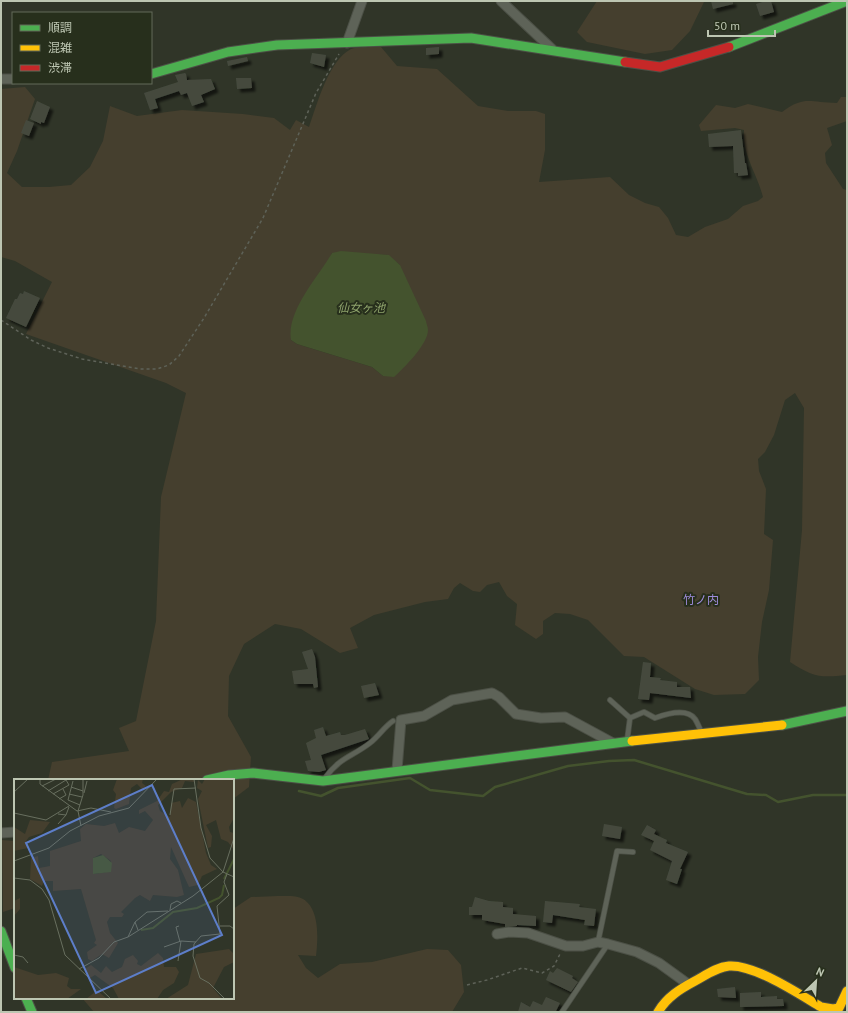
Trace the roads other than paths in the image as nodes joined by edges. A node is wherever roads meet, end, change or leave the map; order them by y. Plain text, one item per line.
1 (362, 1) edge
2 (501, 1) edge
3 (847, 1) edge
4 (347, 43) junction
5 (552, 49) junction
6 (152, 74) edge
7 (1, 79) edge
8 (12, 79) edge
9 (610, 700) dead end
10 (847, 711) edge
11 (630, 718) junction
12 (397, 721) junction
13 (702, 732) junction
14 (627, 742) junction
15 (614, 744) junction
16 (397, 770) junction
17 (211, 779) edge
18 (323, 781) junction
19 (14, 832) edge
20 (1, 833) edge
21 (633, 852) dead end
22 (1, 931) edge
23 (497, 934) dead end
24 (598, 942) junction
25 (608, 944) junction
26 (14, 965) edge
27 (688, 984) junction
28 (847, 991) edge
29 (26, 999) edge
30 (32, 1012) edge
31 (562, 1012) edge
32 (658, 1012) edge

1 - 4 street
2 - 5 street
3 - 5 street
4 - 5 street
4 - 6 street
7 - 8 street
9 - 11 lane
10 - 13 street
11 - 13 lane
11 - 14 lane
12 - 15 street
12 - 16 street
12 - 18 lane
13 - 14 street
14 - 15 street
15 - 16 street
16 - 18 street
17 - 18 street
19 - 20 street
21 - 24 lane
22 - 26 street
23 - 24 street
24 - 25 street
25 - 27 street
25 - 31 lane
27 - 28 street
27 - 32 street
29 - 30 street

